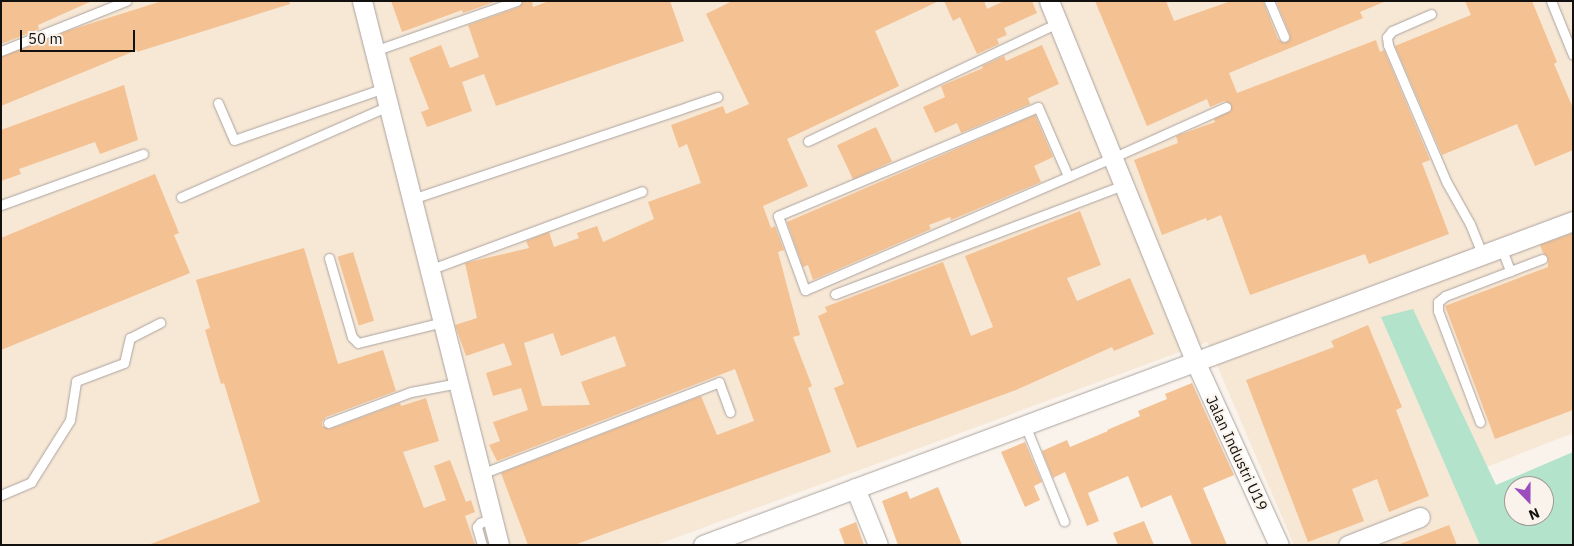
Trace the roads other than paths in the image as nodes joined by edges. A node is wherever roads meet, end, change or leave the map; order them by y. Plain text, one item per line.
1 (126, 1) edge
2 (362, 1) edge
3 (517, 1) edge
4 (1049, 1) edge
5 (1269, 1) edge
6 (1551, 1) edge
7 (1431, 14) dead end
8 (1058, 23) junction
9 (1284, 37) dead end
10 (1, 51) edge
11 (374, 51) junction
12 (1573, 55) edge
13 (384, 88) junction
14 (717, 97) dead end
15 (218, 103) dead end
16 (388, 106) junction
17 (1226, 107) dead end
18 (808, 141) dead end
19 (144, 154) dead end
20 (1112, 158) junction
21 (1068, 176) junction
22 (1123, 185) junction
23 (642, 191) dead end
24 (181, 197) dead end
25 (412, 199) junction
26 (1, 204) edge
27 (1573, 220) edge
28 (1500, 248) junction
29 (1482, 254) junction
30 (329, 258) dead end
31 (1542, 259) dead end
32 (429, 270) junction
33 (1510, 271) junction
34 (835, 294) dead end
35 (443, 322) junction
36 (160, 323) dead end
37 (1194, 361) junction
38 (458, 382) junction
39 (730, 412) dead end
40 (1480, 422) dead end
41 (328, 423) dead end
42 (1025, 425) junction
43 (481, 474) junction
44 (855, 488) junction
45 (1, 495) edge
46 (1420, 517) dead end
47 (492, 518) junction
48 (1064, 521) dead end
49 (482, 545) edge
50 (499, 545) edge
51 (704, 545) edge
52 (878, 545) edge
53 (1280, 545) edge
54 (1348, 545) edge

1 - 10 lane
2 - 11 street
3 - 11 lane
4 - 8 street, Jalan Industri U19
5 - 9 lane
6 - 12 lane
7 - 29 lane
8 - 18 lane
8 - 20 street, Jalan Industri U19
11 - 13 street
13 - 15 lane
13 - 16 street
14 - 25 lane
16 - 24 lane
16 - 25 street
17 - 20 lane
19 - 26 lane
20 - 21 lane
20 - 22 street, Jalan Industri U19
21 - 21 lane
22 - 34 lane
22 - 37 street, Jalan Industri U19
23 - 32 lane
25 - 32 street
27 - 28 street
28 - 29 street
28 - 33 lane
29 - 37 street
30 - 35 lane
31 - 33 lane
32 - 35 street
33 - 40 lane
35 - 38 street
36 - 45 lane
37 - 42 street
37 - 53 street, Jalan Industri U19
38 - 41 lane
38 - 43 street
39 - 43 lane
42 - 44 street
42 - 48 lane
43 - 47 street
44 - 51 street
44 - 52 street
46 - 54 street
47 - 49 lane
47 - 50 street

